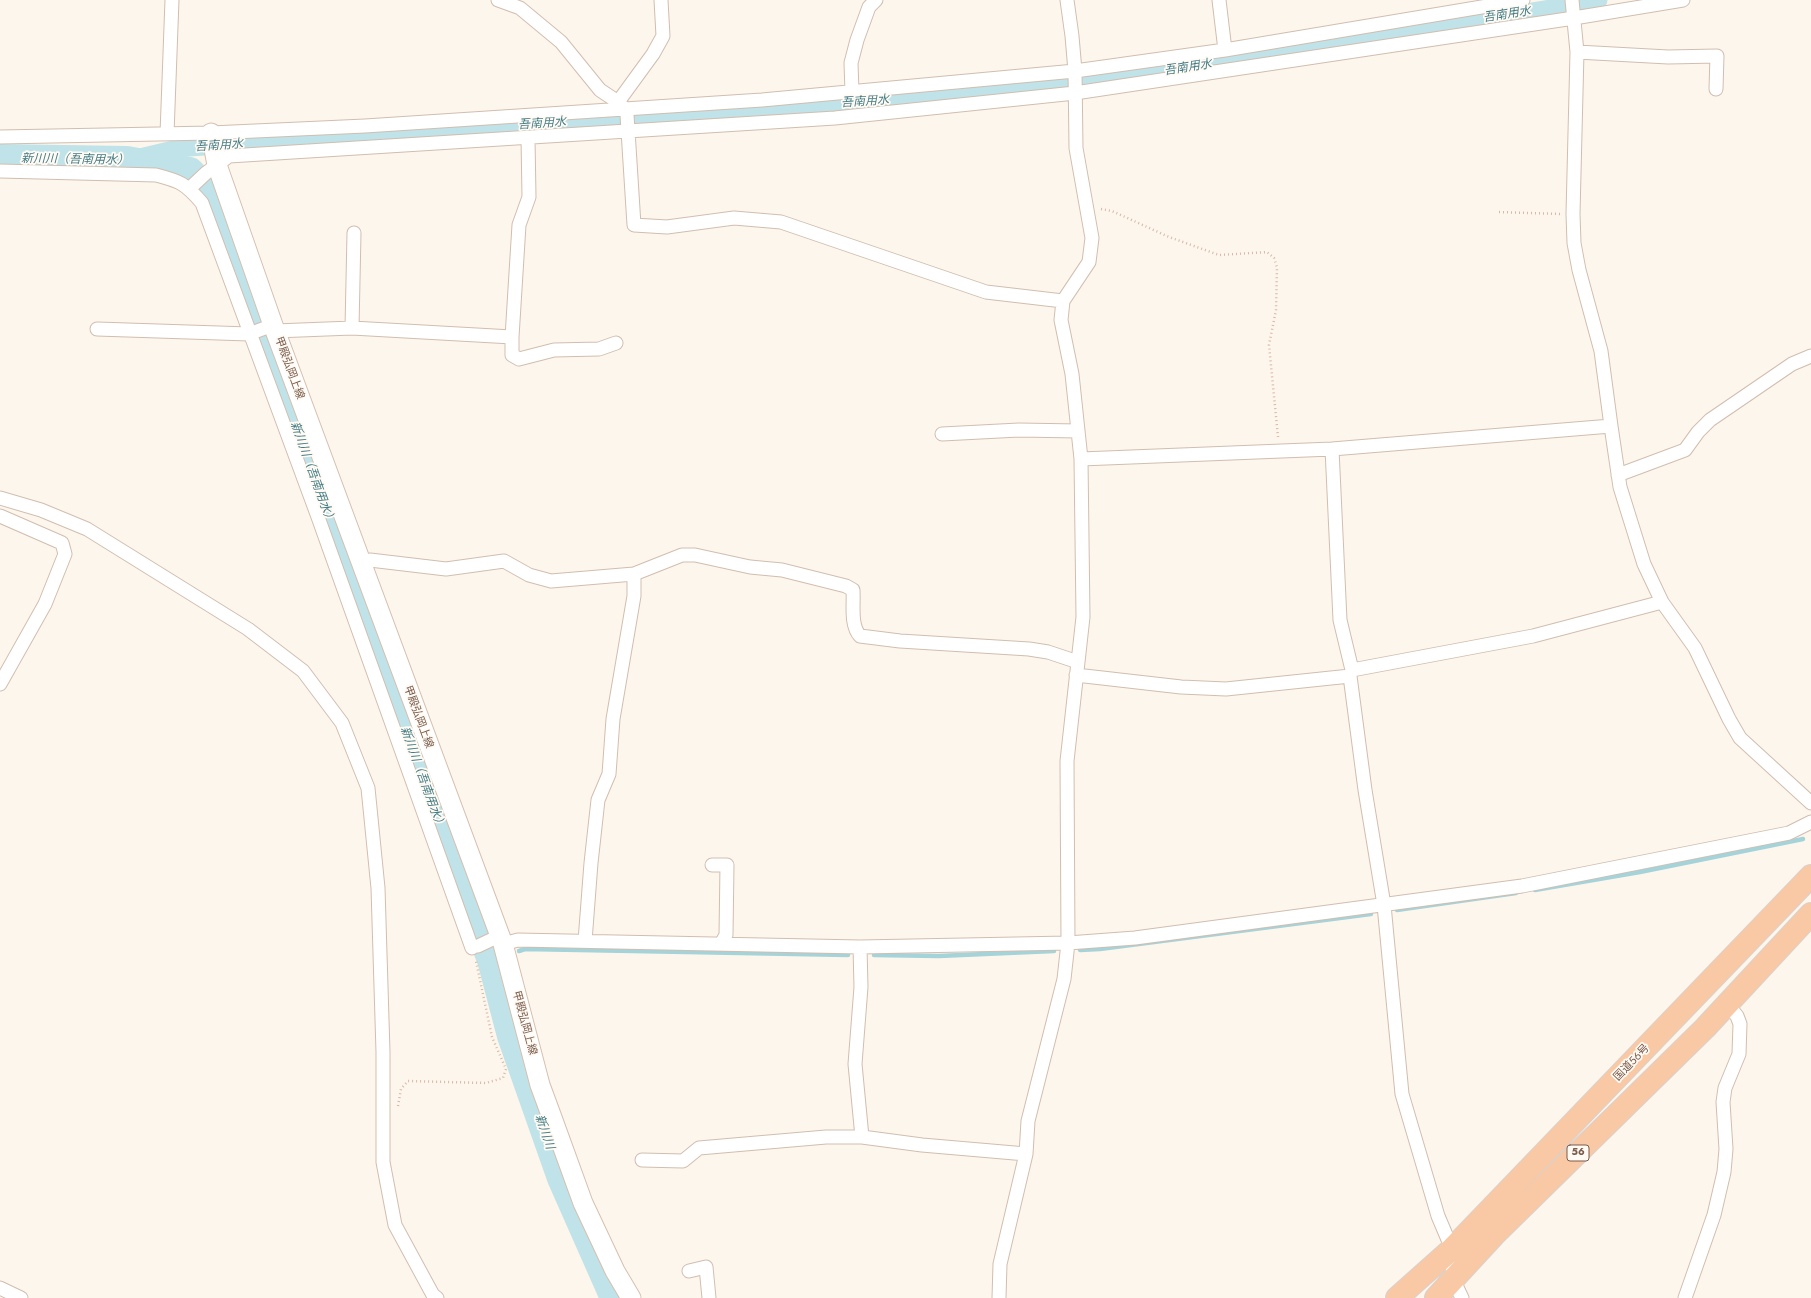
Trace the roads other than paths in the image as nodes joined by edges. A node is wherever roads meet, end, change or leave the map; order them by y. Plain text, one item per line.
1 (172, 0) edge
2 (498, 0) edge
3 (661, 0) edge
4 (876, 0) edge
5 (1067, 0) edge
6 (1219, 0) edge
7 (1523, 0) edge
8 (1683, 0) edge
9 (1573, 10) edge
10 (1225, 50) junction
11 (1577, 52) junction
12 (1075, 82) junction
13 (1716, 89) dead end
14 (852, 92) junction
15 (625, 117) junction
16 (166, 134) junction
17 (0, 137) edge
18 (528, 138) junction
19 (212, 152) junction
20 (0, 171) edge
21 (191, 186) junction
22 (354, 233) dead end
23 (1063, 301) junction
24 (352, 328) junction
25 (97, 329) dead end
26 (264, 330) junction
27 (512, 337) junction
28 (616, 343) dead end
29 (1811, 356) edge
30 (1610, 426) junction
31 (1078, 431) junction
32 (942, 434) dead end
33 (1332, 449) junction
34 (1080, 459) junction
35 (1618, 475) junction
36 (0, 498) edge
37 (0, 516) edge
38 (361, 562) junction
39 (634, 574) junction
40 (1662, 602) junction
41 (1077, 669) junction
42 (1351, 673) junction
43 (0, 684) edge
44 (1811, 803) edge
45 (1811, 822) edge
46 (712, 865) dead end
47 (1811, 876) edge
48 (1384, 905) junction
49 (1811, 914) edge
50 (585, 941) junction
51 (488, 943) junction
52 (1068, 943) junction
53 (722, 944) junction
54 (860, 947) junction
55 (1727, 1004) junction
56 (862, 1137) junction
57 (1026, 1154) junction
58 (642, 1160) dead end
59 (1452, 1249) junction
60 (689, 1271) dead end
61 (0, 1288) edge
62 (1457, 1289) edge
63 (21, 1298) edge
64 (437, 1298) edge
65 (630, 1298) edge
66 (710, 1298) edge
67 (999, 1298) edge
68 (1397, 1298) edge
69 (1436, 1298) edge
70 (1685, 1298) edge

1 - 16 street
2 - 15 street
3 - 15 street
4 - 14 street
5 - 12 street
6 - 10 street
7 - 10 street
8 - 9 street
9 - 11 street
9 - 12 street
10 - 12 street
11 - 13 street
11 - 30 street
12 - 14 street
12 - 15 street
12 - 23 street
14 - 15 street
15 - 18 street
15 - 19 street
15 - 23 street
16 - 17 street
16 - 19 street
18 - 19 street
18 - 27 street
19 - 21 street
19 - 26 main road, 甲殿弘岡上線
20 - 21 street
21 - 26 street
22 - 24 street
23 - 31 street
24 - 26 street
24 - 27 street
25 - 26 street
26 - 38 main road, 甲殿弘岡上線
26 - 51 street
27 - 28 street
29 - 35 street
30 - 33 street
30 - 35 street
31 - 32 street
31 - 34 street
33 - 34 street
33 - 42 street
34 - 41 street
35 - 40 street
36 - 64 street
37 - 43 street
38 - 39 street
38 - 51 main road, 甲殿弘岡上線
39 - 41 street
39 - 50 street
40 - 42 street
40 - 44 street
41 - 42 street
41 - 52 street
42 - 48 street
45 - 48 street
46 - 53 street
47 - 59 highway, 国道56号 / 56
48 - 52 street
48 - 59 street
49 - 55 highway, 56
50 - 51 street
50 - 53 street
51 - 65 main road, 甲殿弘岡上線
52 - 54 street
52 - 57 street
53 - 54 street
54 - 56 street
55 - 62 highway, 56
55 - 70 street
56 - 57 street
56 - 58 street
57 - 67 street
59 - 62 street
59 - 68 highway, 56
60 - 66 street
61 - 63 street
62 - 69 highway, 56

